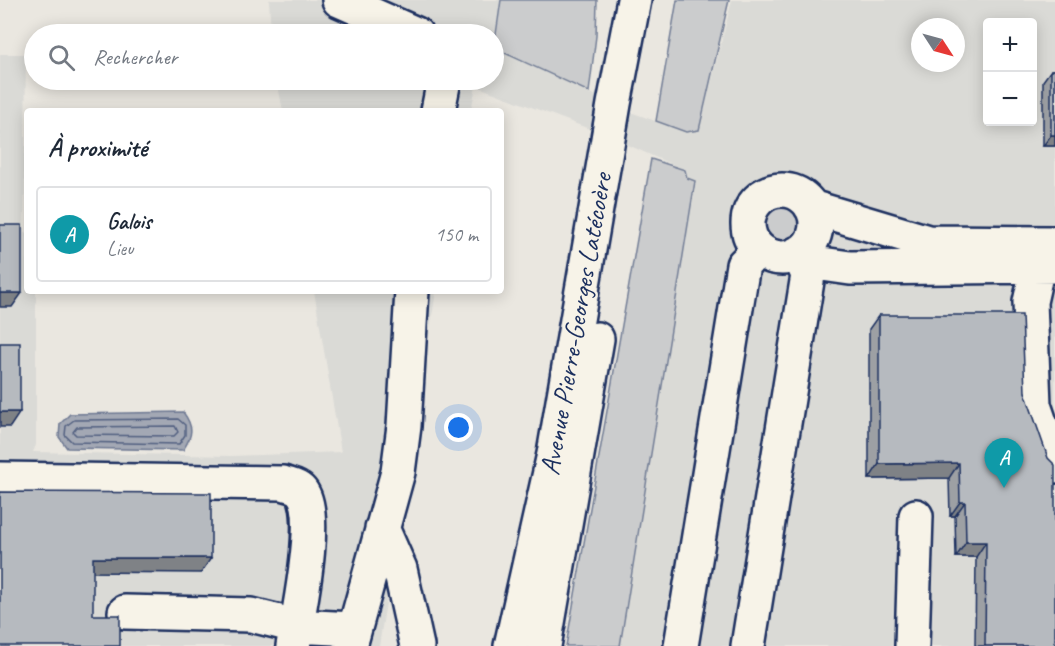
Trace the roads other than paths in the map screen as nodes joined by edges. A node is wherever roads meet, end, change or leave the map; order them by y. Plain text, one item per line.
1 (339, 0) edge
2 (618, 0) edge
3 (634, 0) edge
4 (656, 0) edge
5 (393, 24) edge
6 (442, 90) edge
7 (439, 108) edge
8 (621, 124) junction
9 (812, 207) junction
10 (759, 249) junction
11 (800, 253) junction
12 (1049, 258) edge
13 (412, 294) edge
14 (1055, 466) edge
15 (0, 479) edge
16 (916, 516) dead end
17 (382, 528) junction
18 (125, 612) dead end
19 (295, 636) edge
20 (352, 638) edge
21 (417, 646) edge
22 (511, 646) edge
23 (544, 646) edge
24 (681, 646) edge
25 (748, 646) edge
26 (912, 646) edge

1 - 5 street
2 - 8 street
3 - 8 street, Avenue Pierre-Georges Latécoère
4 - 8 street, Avenue Pierre-Georges Latécoère
6 - 7 street
8 - 22 street, Avenue Pierre-Georges Latécoère
8 - 23 street, Avenue Pierre-Georges Latécoère
9 - 10 street
9 - 11 street
9 - 12 street
10 - 11 street
10 - 24 street
11 - 12 street
11 - 25 street
12 - 14 street
13 - 17 street
15 - 19 street
16 - 26 street
17 - 20 street
17 - 21 street
18 - 19 street
19 - 20 street

